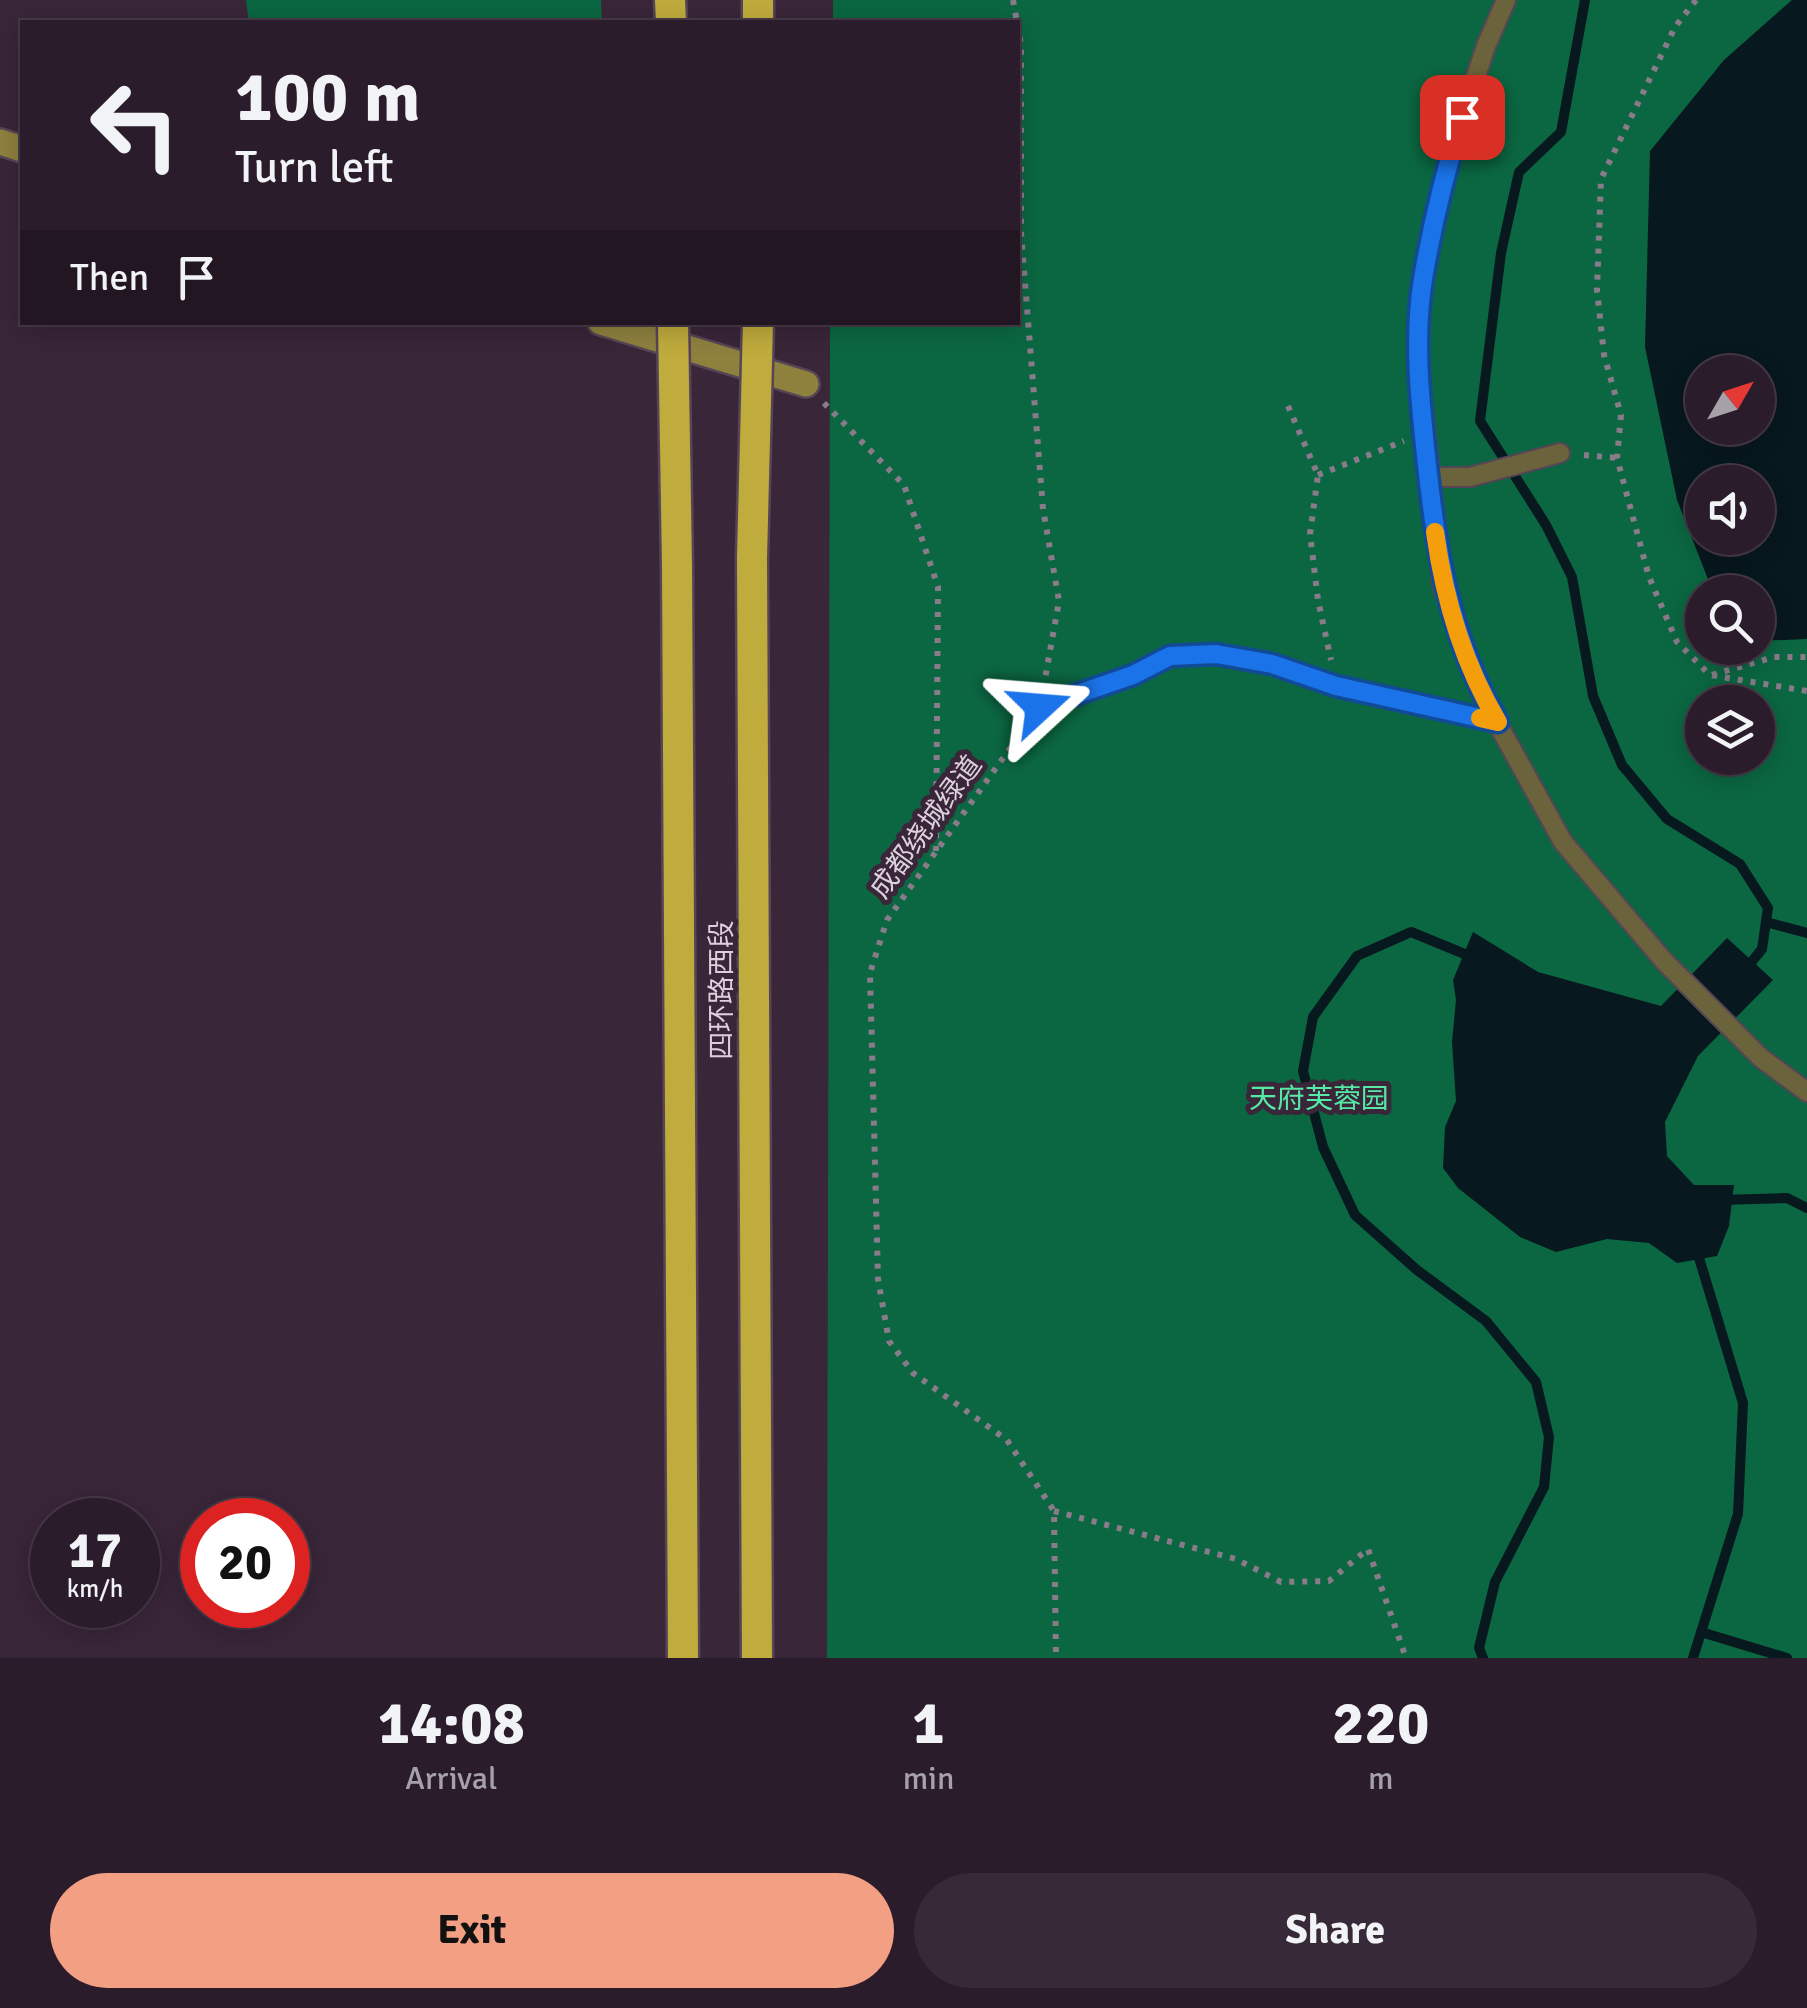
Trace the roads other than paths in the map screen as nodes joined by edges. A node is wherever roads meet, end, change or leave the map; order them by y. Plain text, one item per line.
1 (1506, 0) edge
2 (611, 325) edge
3 (672, 325) edge
4 (758, 325) edge
5 (806, 384) road end
6 (1560, 453) road end
7 (1428, 477) junction
8 (1040, 707) road end
9 (1498, 722) junction
10 (1807, 1092) edge
11 (682, 1658) edge
12 (758, 1658) edge

1 - 7 lane
2 - 5 main road
3 - 11 highway, 四环路西段, bridge
4 - 12 highway, 四环路西段, bridge
6 - 7 lane
7 - 9 lane
8 - 9 lane
9 - 10 lane

